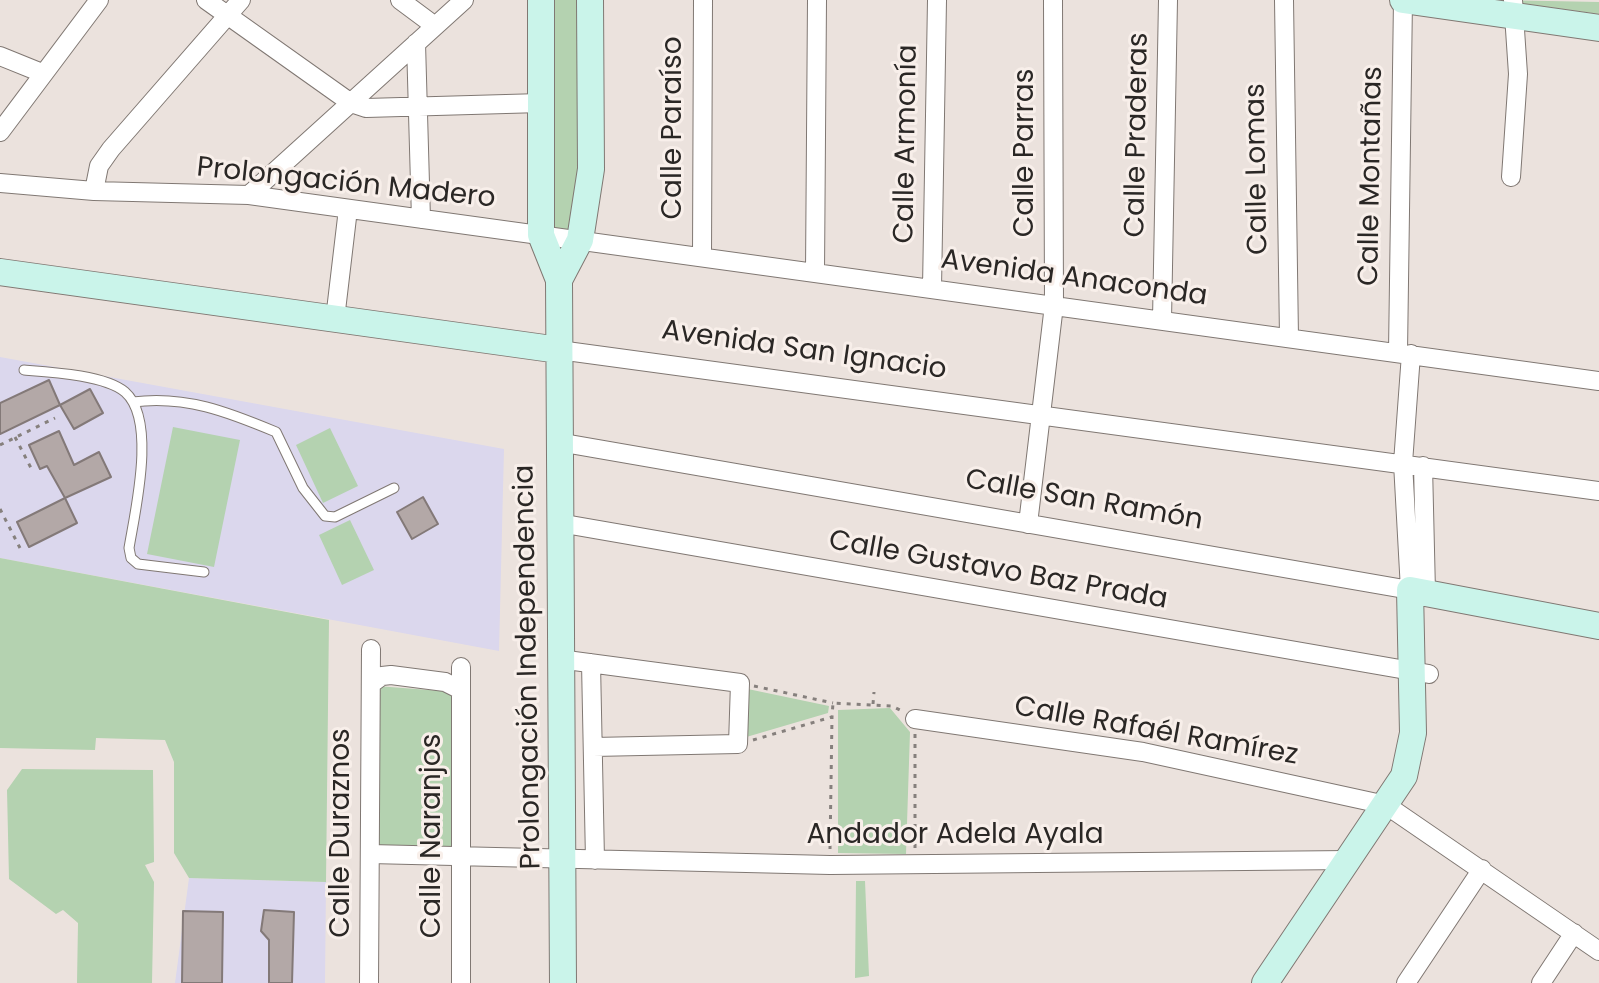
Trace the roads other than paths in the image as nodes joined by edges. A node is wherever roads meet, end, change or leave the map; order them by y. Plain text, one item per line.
1 (99, 0) edge
2 (206, 0) edge
3 (241, 0) edge
4 (400, 0) edge
5 (464, 0) edge
6 (541, 0) edge
7 (590, 0) edge
8 (703, 0) edge
9 (817, 0) edge
10 (937, 0) edge
11 (1053, 0) edge
12 (1168, 0) edge
13 (1284, 0) edge
14 (1403, 0) edge
15 (1514, 8) edge
16 (228, 15) junction
17 (435, 26) junction
18 (1599, 28) edge
19 (416, 43) junction
20 (0, 56) edge
21 (42, 73) junction
22 (351, 103) junction
23 (541, 103) junction
24 (419, 107) junction
25 (0, 132) edge
26 (1511, 177) dead end
27 (0, 183) edge
28 (94, 191) junction
29 (249, 195) junction
30 (348, 209) junction
31 (421, 219) junction
32 (541, 235) junction
33 (580, 240) junction
34 (702, 257) junction
35 (0, 272) edge
36 (815, 272) junction
37 (559, 280) junction
38 (932, 288) junction
39 (1054, 305) junction
40 (335, 319) junction
41 (1162, 320) junction
42 (1289, 337) junction
43 (559, 350) junction
44 (1404, 353) junction
45 (24, 370) dead end
46 (1599, 381) edge
47 (133, 402) junction
48 (1042, 415) junction
49 (558, 442) junction
50 (1403, 463) junction
51 (1423, 466) junction
52 (394, 488) dead end
53 (1599, 491) edge
54 (559, 523) junction
55 (1028, 524) junction
56 (204, 572) dead end
57 (1418, 591) junction
58 (1599, 626) edge
59 (371, 649) dead end
60 (559, 659) junction
61 (591, 663) junction
62 (461, 667) dead end
63 (1421, 672) junction
64 (371, 684) junction
65 (461, 690) junction
66 (915, 719) road end
67 (593, 747) junction
68 (1392, 808) junction
69 (370, 854) junction
70 (461, 856) junction
71 (563, 858) junction
72 (595, 860) junction
73 (1349, 860) junction
74 (1482, 869) junction
75 (1574, 933) junction
76 (1599, 951) edge
77 (369, 983) edge
78 (461, 983) edge
79 (563, 983) edge
80 (1265, 983) edge
81 (1281, 983) edge
82 (1406, 983) edge
83 (1541, 983) edge

1 - 21 street
2 - 16 street
3 - 16 street
4 - 17 street
5 - 17 street
6 - 23 street
7 - 33 street
8 - 34 street, Calle Paraíso
9 - 36 street
10 - 38 street, Calle Armonía
11 - 39 street, Calle Parras
12 - 41 street, Calle Praderas
13 - 42 street, Calle Lomas
14 - 15 street
14 - 44 street, Calle Montañas
15 - 18 street
15 - 26 street
16 - 22 street
16 - 28 street
17 - 19 street
19 - 22 street
19 - 24 street
20 - 21 street
21 - 25 street
22 - 24 street
22 - 29 street
23 - 24 street
23 - 32 street
24 - 31 street
27 - 28 street, Prolongación Madero
28 - 29 street, Prolongación Madero
29 - 30 street, Prolongación Madero
30 - 31 street, Prolongación Madero
30 - 40 street
31 - 32 street, Prolongación Madero
32 - 33 street, Avenida Anaconda
32 - 37 street
33 - 34 street, Avenida Anaconda
33 - 37 street
34 - 36 street, Avenida Anaconda
35 - 40 street, Avenida San Ignacio
36 - 38 street, Avenida Anaconda
37 - 43 street, Prolongación Independencia
38 - 39 street, Avenida Anaconda
39 - 41 street, Avenida Anaconda
39 - 48 street, Calle Parras
40 - 43 street, Avenida San Ignacio
41 - 42 street, Avenida Anaconda
42 - 44 street, Avenida Anaconda
43 - 48 street, Avenida San Ignacio
43 - 49 street, Prolongación Independencia
44 - 46 street, Avenida Anaconda
44 - 50 street, Calle Montañas
45 - 47 lane
47 - 52 lane
47 - 56 lane
48 - 50 street, Avenida San Ignacio
48 - 55 street, Calle Parras
49 - 54 street, Prolongación Independencia
49 - 55 street, Calle San Ramón
50 - 51 street, Avenida San Ignacio
50 - 57 street, Calle Montañas
51 - 53 street, Avenida San Ignacio
51 - 57 street
54 - 60 street, Prolongación Independencia
54 - 63 street, Calle Gustavo Baz Prada
55 - 57 street, Calle San Ramón
57 - 58 street, Calle San Ramón
57 - 63 street
59 - 64 street, Calle Duraznos
60 - 61 street
60 - 71 street, Prolongación Independencia
61 - 67 street
61 - 67 street
62 - 65 street, Calle Naranjos
63 - 68 street
64 - 65 street
64 - 69 street, Calle Duraznos
65 - 70 street, Calle Naranjos
66 - 68 street, Calle Rafaél Ramírez
67 - 72 street
68 - 73 street
68 - 74 street
68 - 81 street
69 - 70 street, Andador Adela Ayala
69 - 77 street, Calle Duraznos
70 - 71 street, Andador Adela Ayala
70 - 78 street, Calle Naranjos
71 - 72 street, Andador Adela Ayala
71 - 79 street, Prolongación Independencia
72 - 73 street, Andador Adela Ayala
73 - 80 street
74 - 75 street
74 - 82 street
75 - 76 street
75 - 83 street

